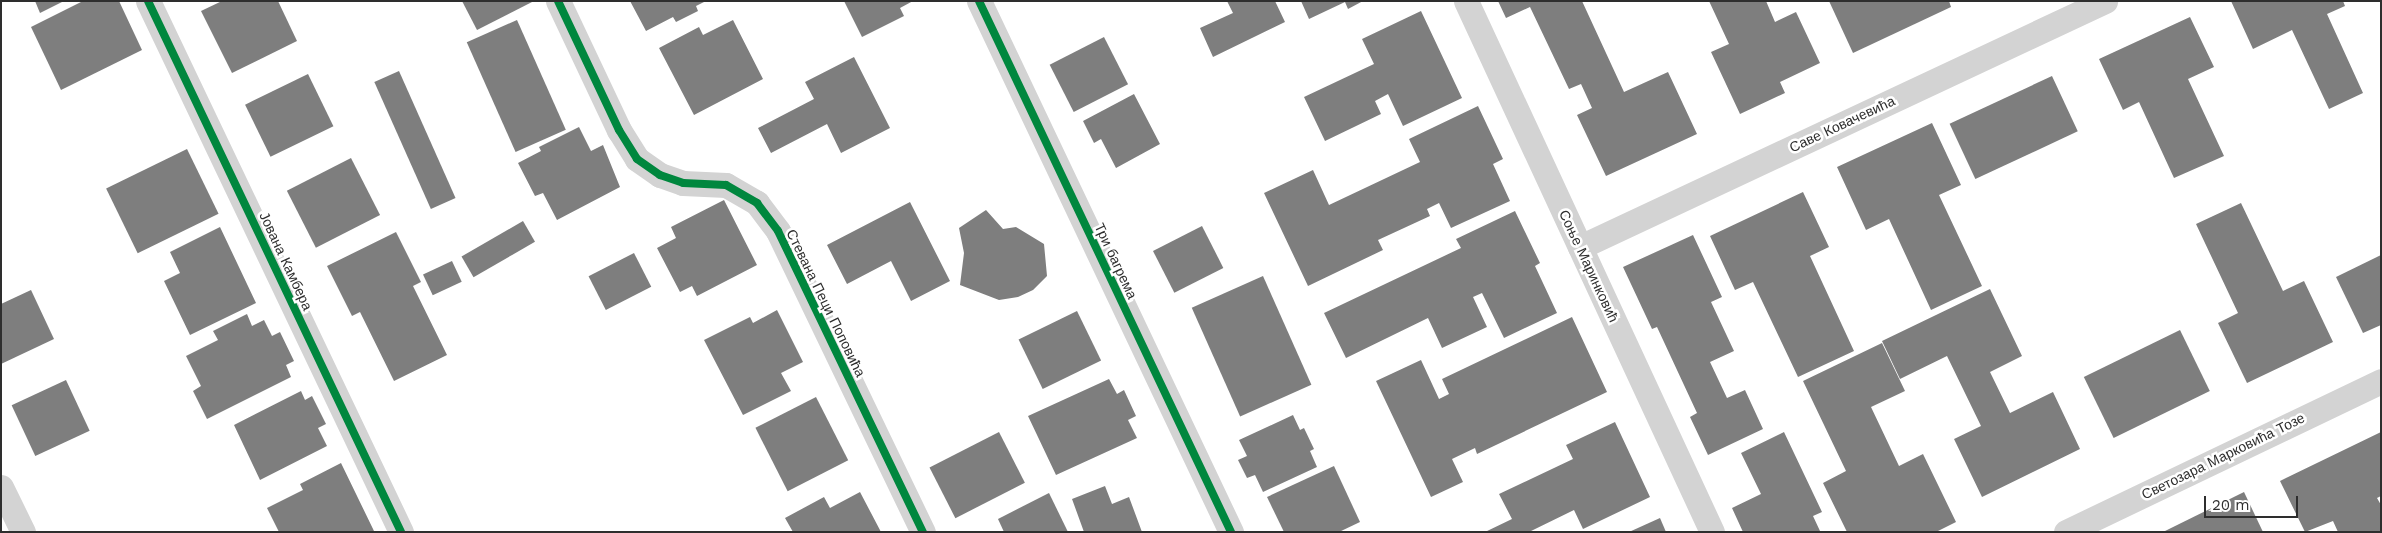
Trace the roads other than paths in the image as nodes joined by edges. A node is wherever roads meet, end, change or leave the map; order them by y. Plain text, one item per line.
1 (148, 1) edge
2 (558, 1) edge
3 (979, 1) edge
4 (1466, 1) edge
5 (2105, 1) edge
6 (1580, 247) junction
7 (2381, 381) edge
8 (1, 487) edge
9 (23, 532) edge
10 (401, 532) edge
11 (923, 532) edge
12 (1231, 532) edge
13 (1712, 532) edge
14 (2066, 532) edge

1 - 10 street, Јована Камбера
2 - 11 street, Стевана Пеци Поповића
3 - 12 street, Три багрема
4 - 6 street, Соње Маринковић
5 - 6 street, Саве Ковачевића
6 - 13 street, Соње Маринковић
7 - 14 street, Светозара Марковића Тозе
8 - 9 street

